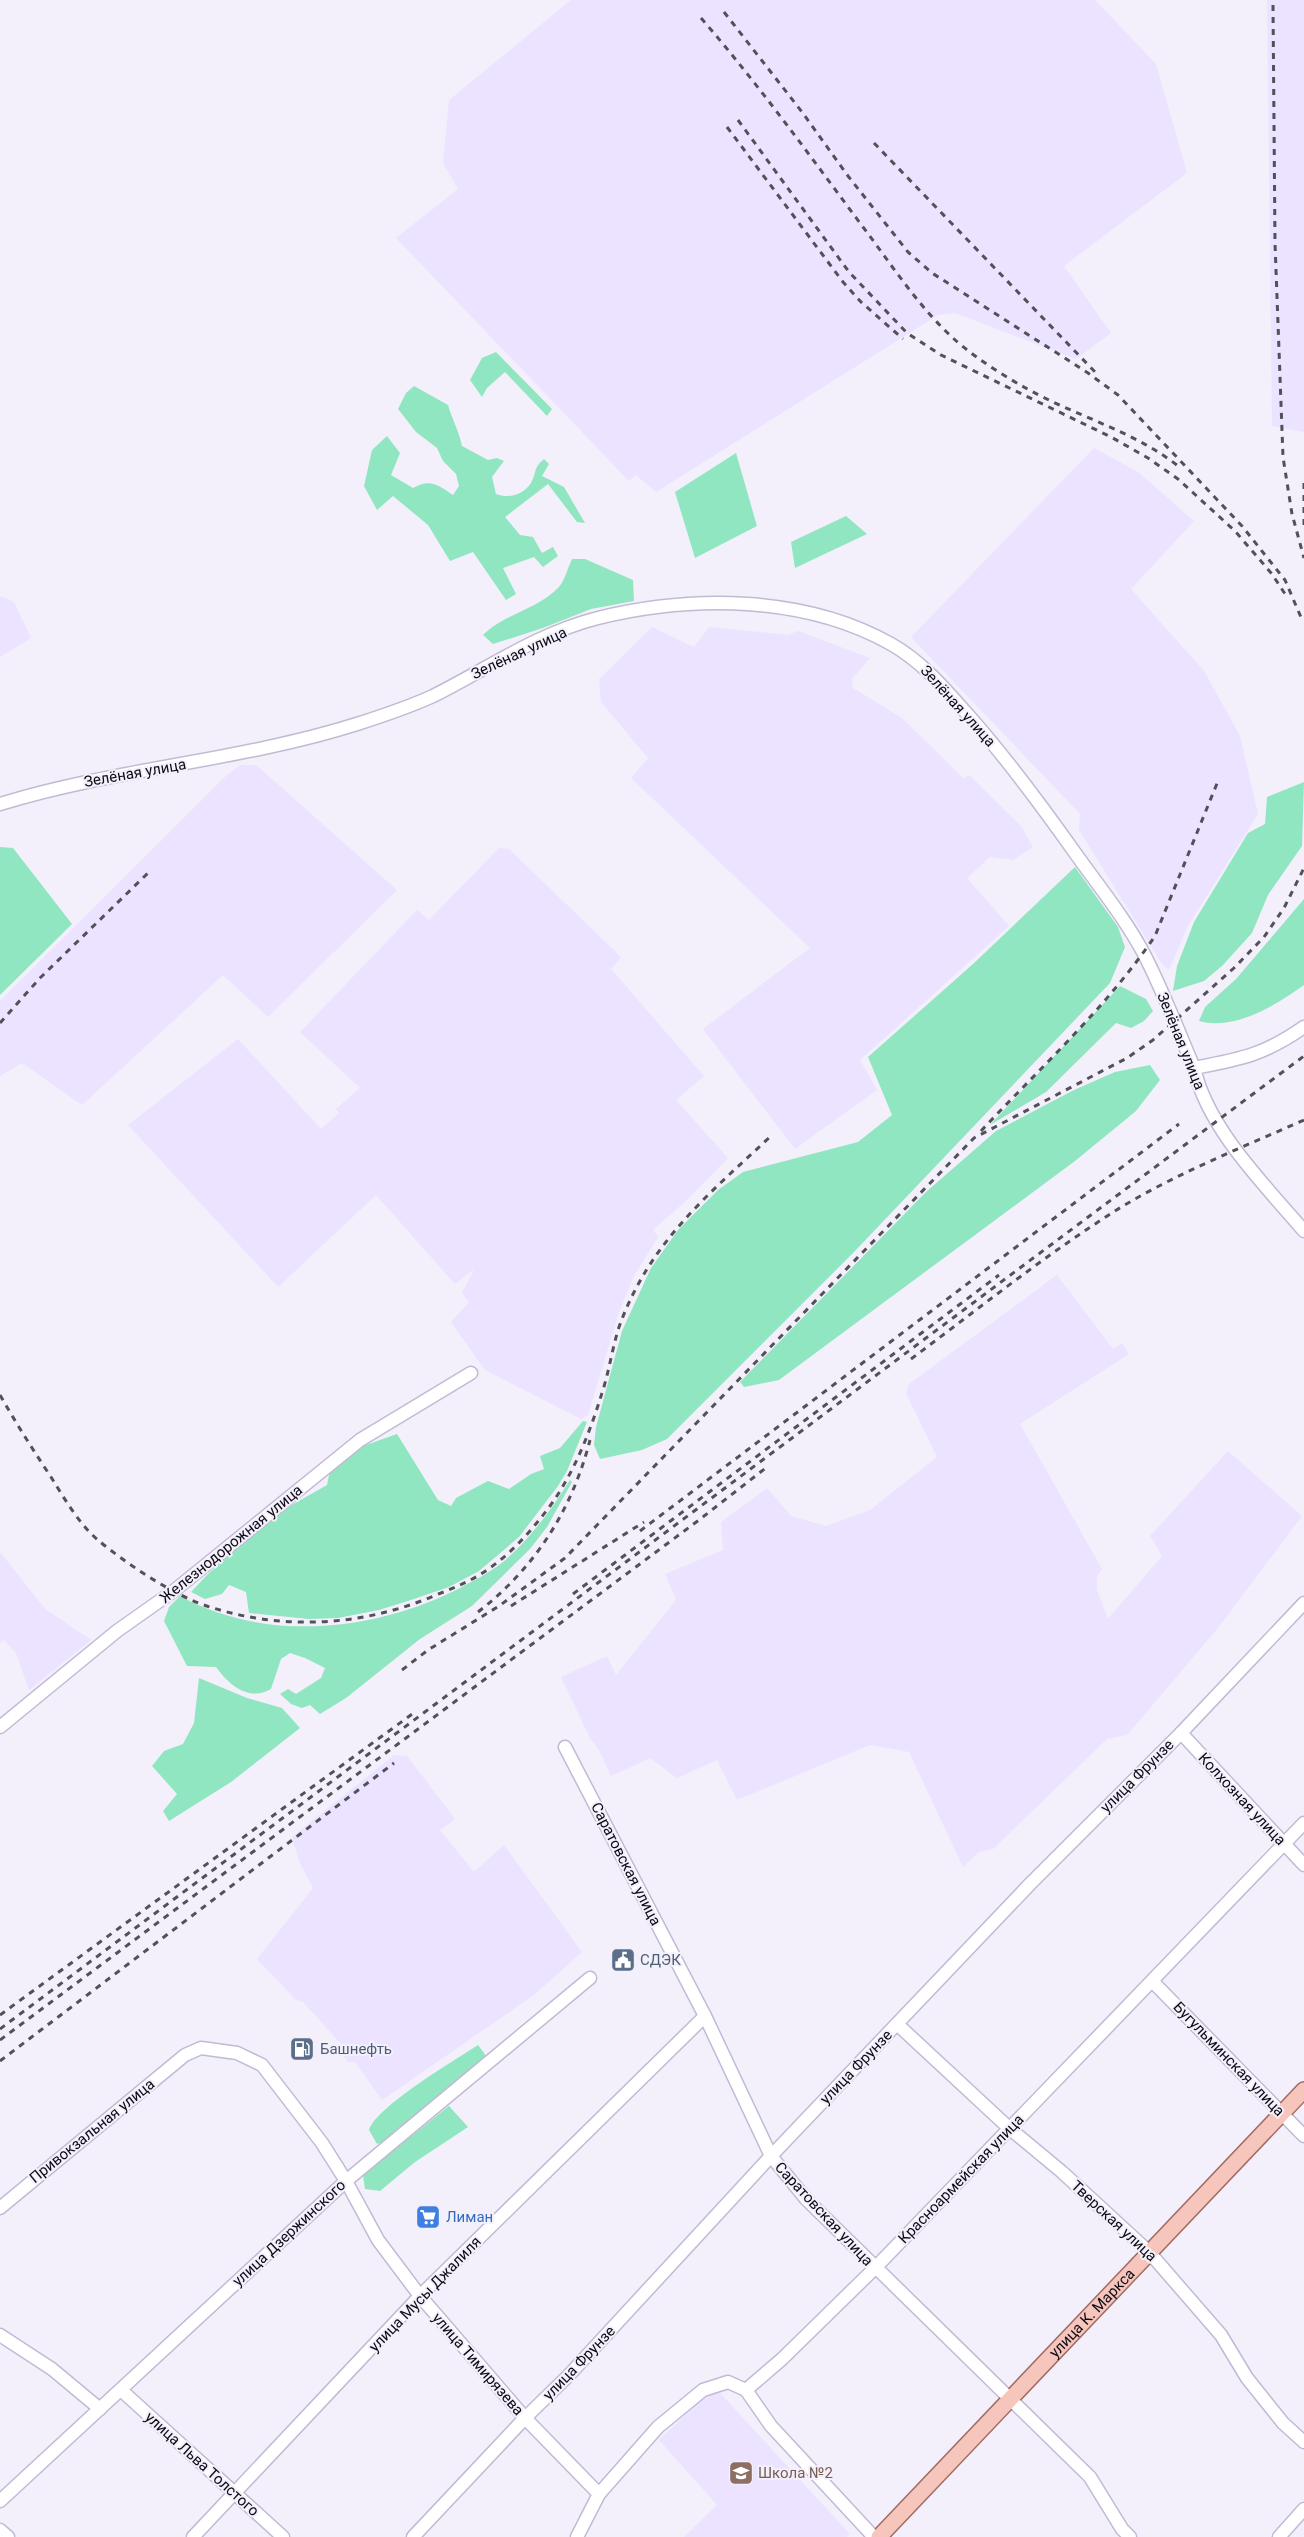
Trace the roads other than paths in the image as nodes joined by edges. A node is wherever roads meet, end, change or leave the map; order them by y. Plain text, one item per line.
1 (0, 804) edge
2 (1304, 1027) edge
3 (1194, 1068) junction
4 (1304, 1231) edge
5 (471, 1373) dead end
6 (1304, 1603) edge
7 (0, 1727) edge
8 (1181, 1733) junction
9 (565, 1747) dead end
10 (1304, 1823) edge
11 (1284, 1844) junction
12 (1304, 1865) edge
13 (590, 1978) dead end
14 (1153, 1982) junction
15 (705, 2016) junction
16 (897, 2024) junction
17 (185, 2055) joint
18 (1304, 2090) edge
19 (1283, 2114) junction
20 (1009, 2128) junction
21 (1304, 2136) edge
22 (771, 2156) junction
23 (346, 2181) junction
24 (0, 2208) edge
25 (1149, 2252) junction
26 (875, 2268) junction
27 (420, 2296) junction
28 (0, 2334) edge
29 (121, 2390) junction
30 (746, 2390) junction
31 (1012, 2398) junction
32 (100, 2408) junction
33 (525, 2418) junction
34 (1304, 2442) edge
35 (235, 2493) junction
36 (600, 2494) junction
37 (0, 2501) edge
38 (1304, 2509) edge
39 (0, 2530) edge
40 (8, 2537) edge
41 (194, 2537) edge
42 (283, 2537) edge
43 (413, 2537) edge
44 (577, 2537) edge
45 (874, 2537) edge
46 (879, 2537) edge
47 (1130, 2537) edge
48 (1279, 2537) edge

1 - 3 street, Зелёная улица
2 - 3 street
3 - 4 street, Зелёная улица
5 - 7 street, Железнодорожная улица
6 - 8 street, улица Фрунзе
8 - 11 street, Колхозная улица
8 - 16 street, улица Фрунзе
9 - 15 street, Саратовская улица
10 - 11 street, Красноармейская улица
11 - 12 street, Колхозная улица
11 - 14 street, Красноармейская улица
13 - 23 street, улица Дзержинского
14 - 19 street, Бугульминская улица
14 - 20 street, Красноармейская улица
15 - 22 street, Саратовская улица
15 - 27 street, улица Мусы Джалиля
16 - 20 street, Тверская улица
16 - 22 street, улица Фрунзе
17 - 23 street, улица Тимирязева
17 - 24 street, Привокзальная улица
18 - 19 main road, улица К. Маркса
19 - 21 street, Бугульминская улица
19 - 25 main road, улица К. Маркса
20 - 25 street, Тверская улица
20 - 26 street, Красноармейская улица
22 - 26 street, Саратовская улица
22 - 33 street, улица Фрунзе
23 - 27 street, улица Тимирязева
23 - 29 street, улица Дзержинского
25 - 31 main road, улица К. Маркса
25 - 34 street, Тверская улица
26 - 30 street, Красноармейская улица
26 - 31 street, Саратовская улица
27 - 33 street, улица Тимирязева
27 - 35 street, улица Мусы Джалиля
28 - 32 street
29 - 32 street, улица Дзержинского
29 - 35 street, улица Льва Толстого
30 - 36 street
30 - 45 street
31 - 46 main road, улица К. Маркса
31 - 47 street, Саратовская улица
32 - 37 street, улица Дзержинского
33 - 36 street, улица Тимирязева
33 - 43 street, улица Фрунзе
35 - 41 street, улица Мусы Джалиля
35 - 42 street, улица Льва Толстого
36 - 44 street
38 - 48 street
39 - 40 street

